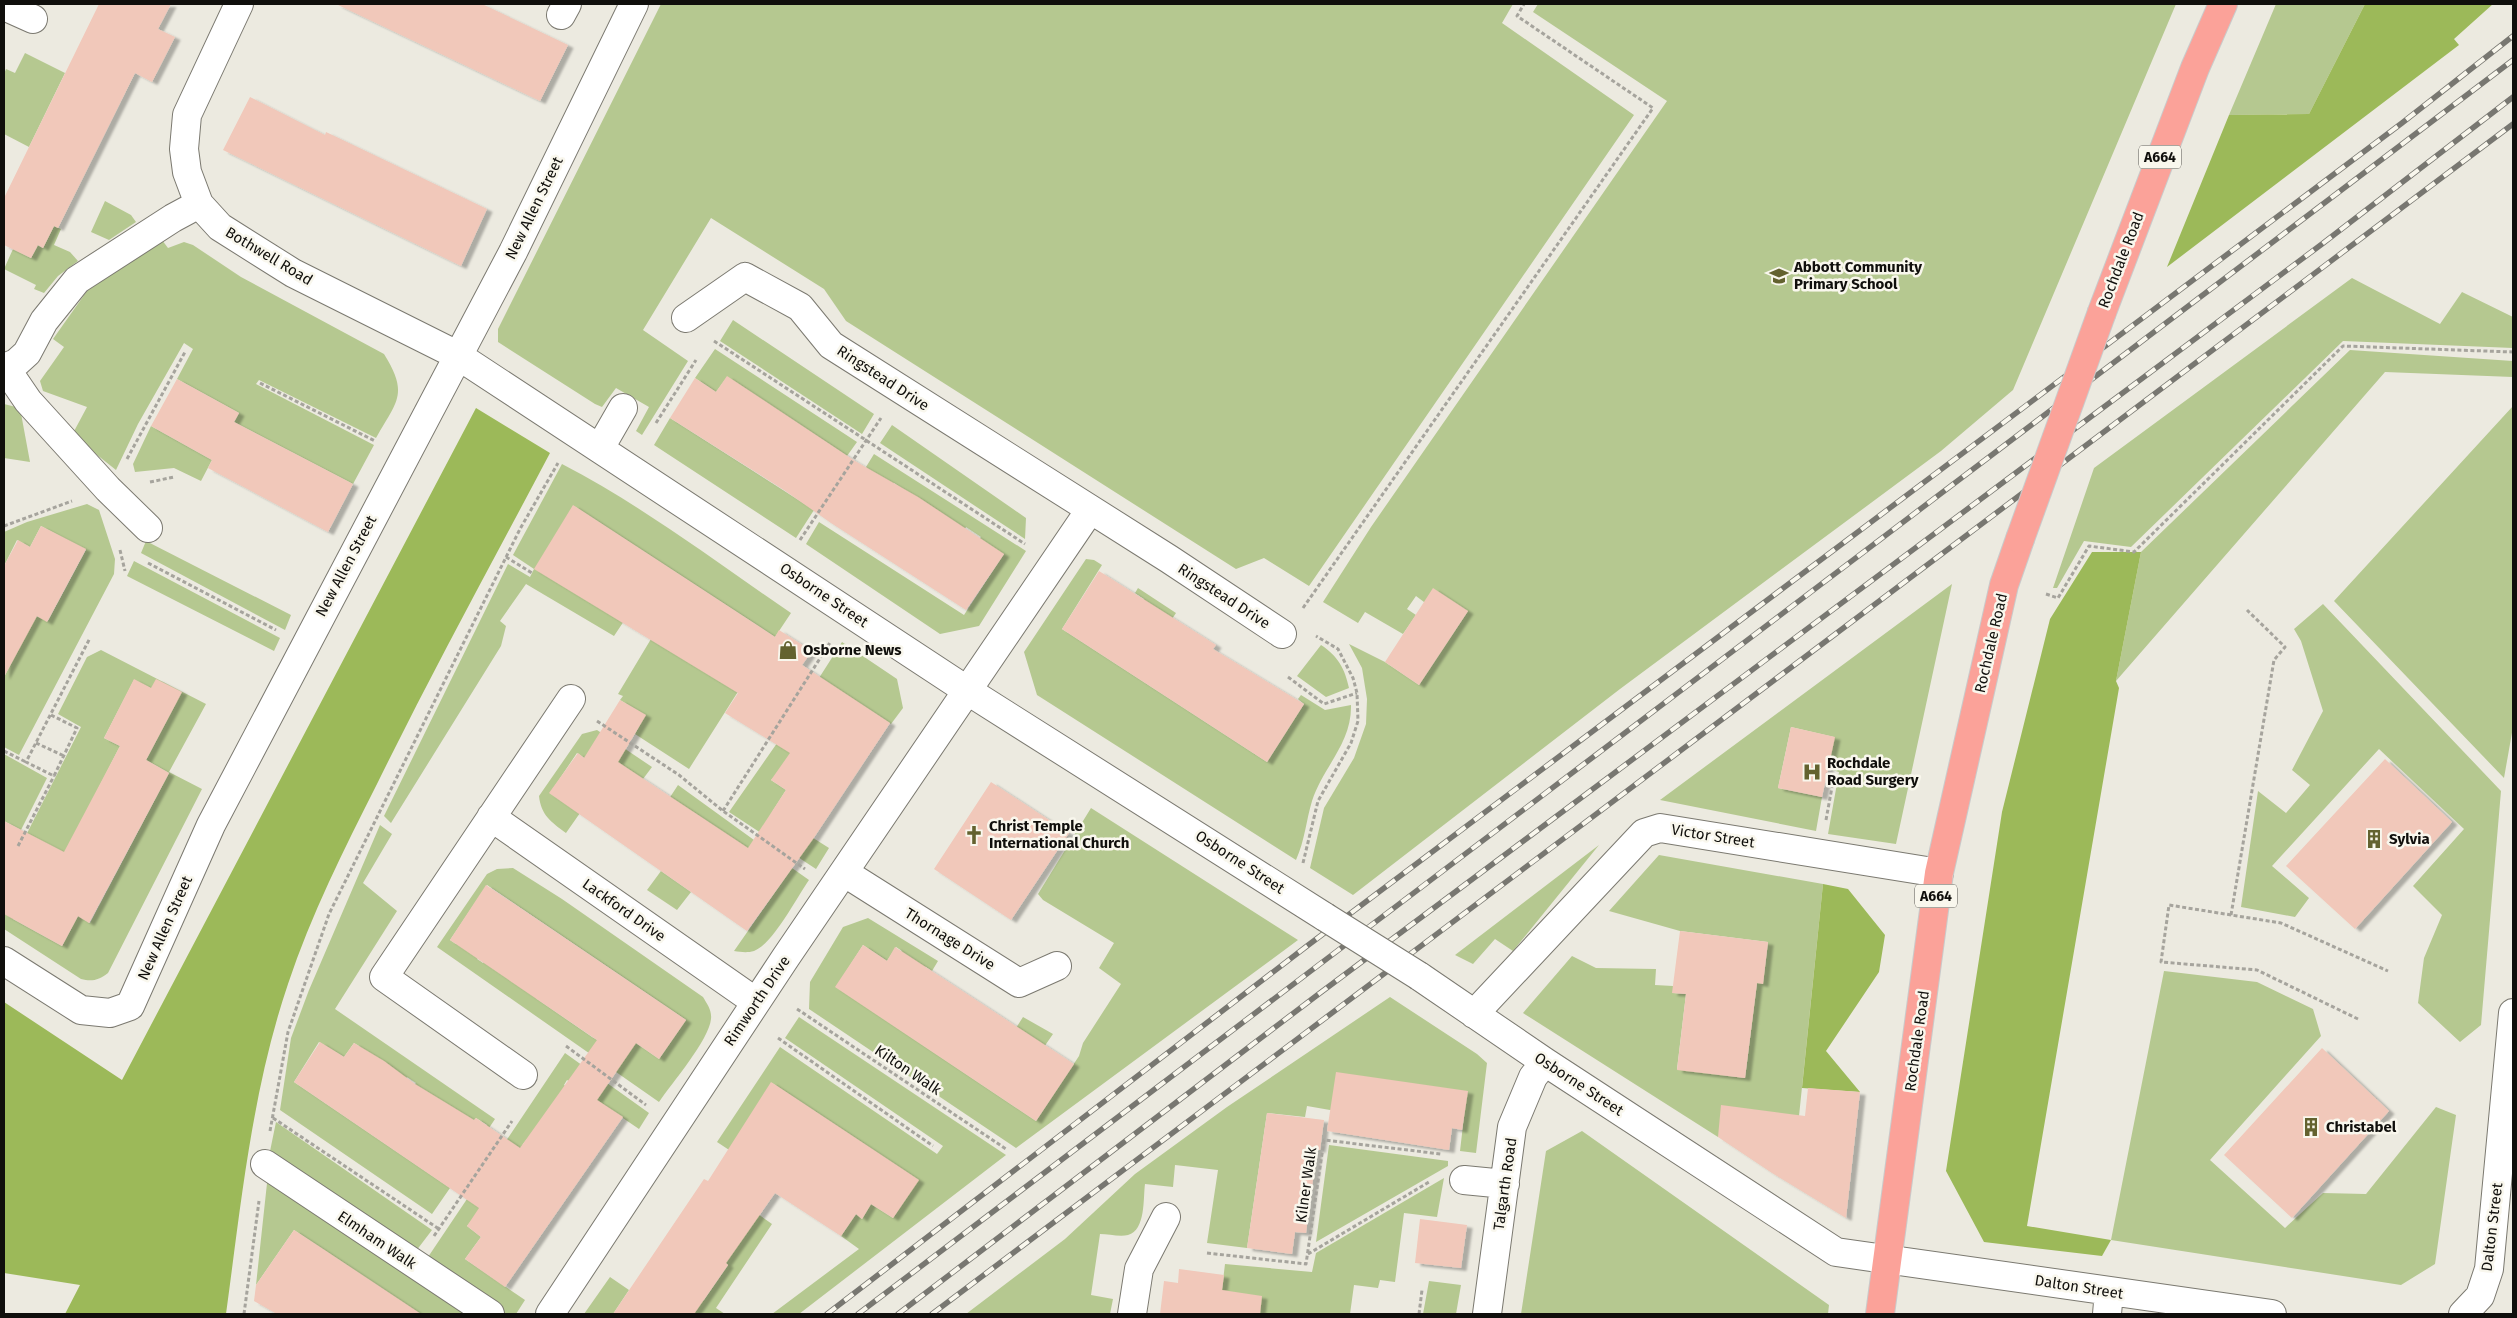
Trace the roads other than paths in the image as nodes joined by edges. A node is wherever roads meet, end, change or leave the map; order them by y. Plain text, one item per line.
1 (239, 4) edge
2 (634, 4) edge
3 (2223, 4) edge
4 (4, 6) edge
5 (33, 19) dead end
6 (199, 204) junction
7 (686, 318) dead end
8 (457, 355) junction
9 (8, 374) edge
10 (623, 408) dead end
11 (600, 448) junction
12 (1090, 510) junction
13 (148, 528) dead end
14 (1282, 634) road end
15 (968, 690) junction
16 (565, 708) road end
17 (491, 817) junction
18 (845, 873) junction
19 (1940, 873) junction
20 (4, 961) edge
21 (1057, 966) dead end
22 (756, 1002) junction
23 (2513, 1013) edge
24 (1474, 1014) junction
25 (1544, 1062) junction
26 (523, 1075) dead end
27 (265, 1164) road end
28 (1464, 1180) dead end
29 (1505, 1184) junction
30 (1166, 1218) dead end
31 (1887, 1260) junction
32 (2108, 1303) edge
33 (490, 1314) edge
34 (550, 1314) edge
35 (1132, 1314) edge
36 (1487, 1314) edge
37 (1880, 1314) edge
38 (2272, 1314) edge
39 (2463, 1314) edge

1 - 6 street, Bothwell Road
2 - 8 street, New Allen Street
3 - 19 highway, Rochdale Road / A664, bridge
4 - 5 street
6 - 8 street, Bothwell Road
6 - 9 street
7 - 12 street, Ringstead Drive
8 - 11 street, Osborne Street
8 - 20 street, New Allen Street
9 - 13 street
10 - 11 street
11 - 15 street, Osborne Street
12 - 14 street, Ringstead Drive
12 - 15 street
15 - 18 street, Rimworth Drive
15 - 24 street, Osborne Street, bridge
16 - 17 street
17 - 22 street, Lackford Drive
17 - 26 street
18 - 21 street, Thornage Drive
18 - 22 street, Rimworth Drive
19 - 24 street, Victor Street
19 - 31 highway, Rochdale Road / A664
22 - 34 street, Rimworth Drive
23 - 39 street, Dalton Street
24 - 25 street, Osborne Street
25 - 29 street, Talgarth Road
25 - 31 street, Osborne Street
27 - 33 street, Elmham Walk
28 - 29 street
29 - 36 street, Talgarth Road
30 - 35 street
31 - 32 street, Dalton Street
31 - 37 highway, Rochdale Road / A664
32 - 38 street, Dalton Street

